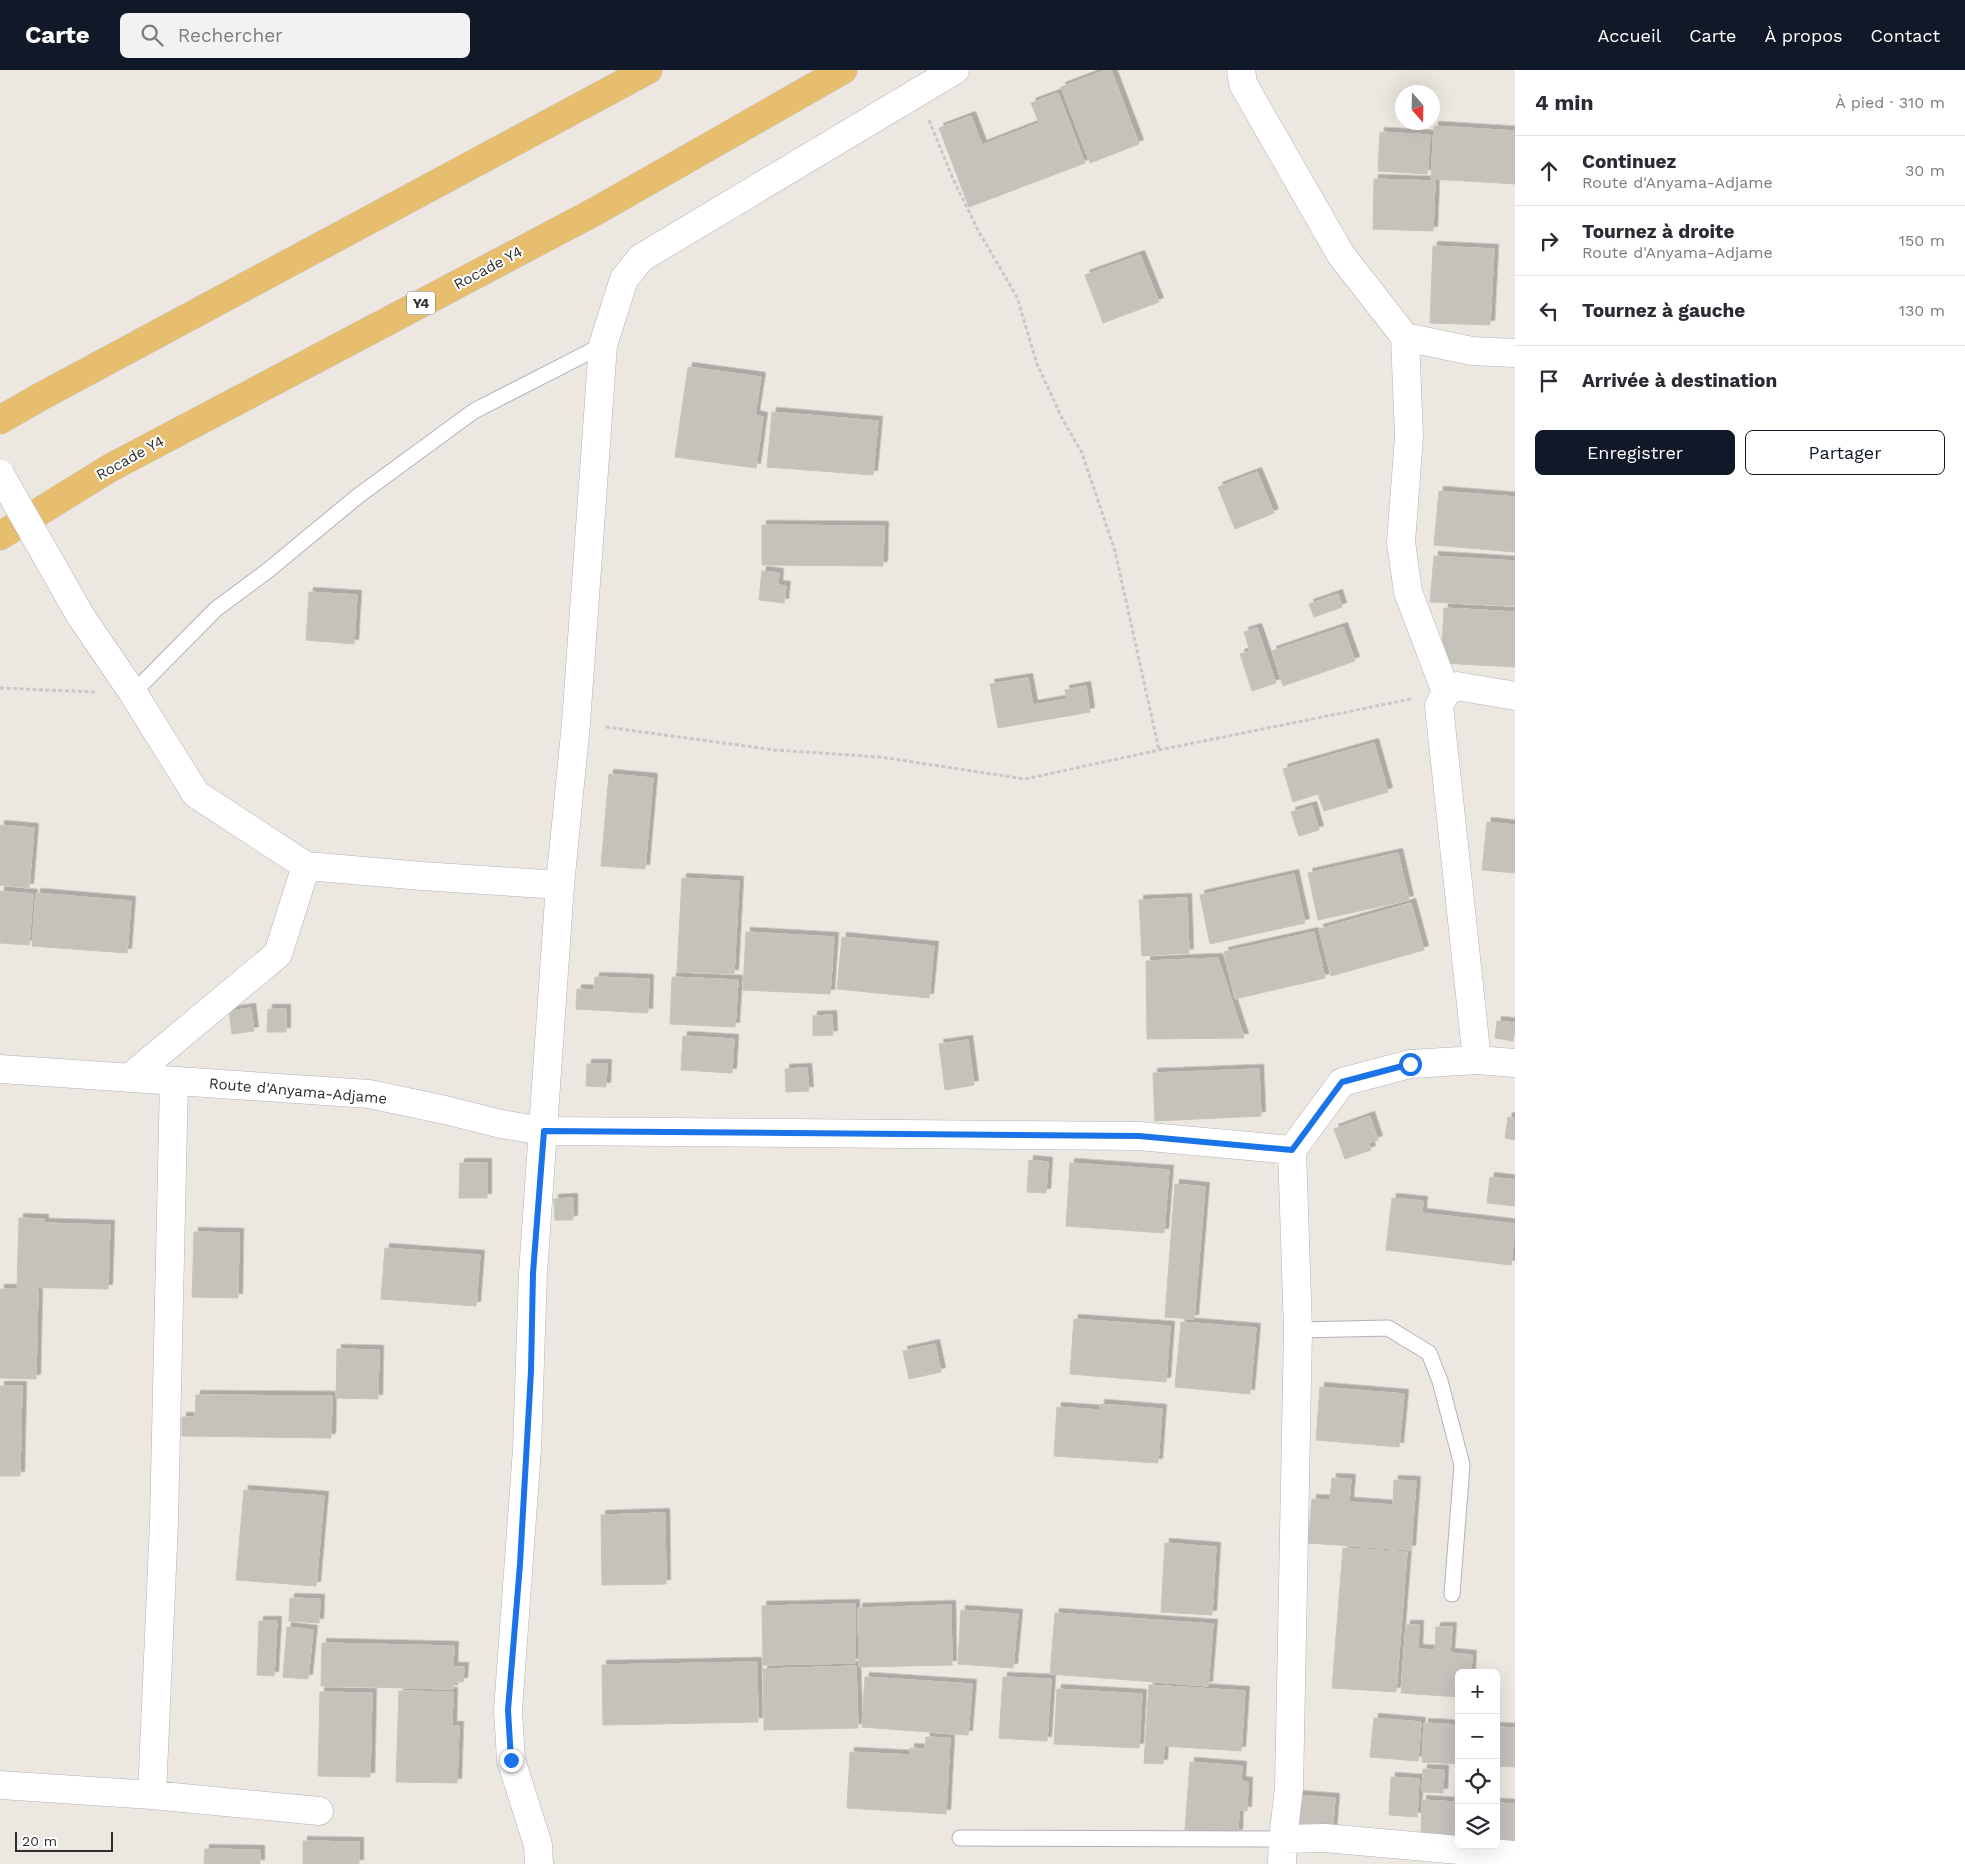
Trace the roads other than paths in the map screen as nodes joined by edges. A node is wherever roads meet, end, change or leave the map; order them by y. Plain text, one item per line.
1 (648, 70) edge
2 (843, 70) edge
3 (954, 70) edge
4 (1241, 70) edge
5 (1405, 337) junction
6 (603, 345) junction
7 (1515, 353) edge
8 (0, 420) edge
9 (0, 474) edge
10 (0, 536) edge
11 (1446, 692) junction
12 (133, 693) junction
13 (1515, 696) edge
14 (306, 866) junction
15 (560, 885) junction
16 (1476, 1060) junction
17 (1515, 1063) edge
18 (0, 1069) edge
19 (129, 1078) junction
20 (174, 1081) junction
21 (544, 1131) junction
22 (1292, 1150) junction
23 (1298, 1330) junction
24 (1452, 1594) dead end
25 (0, 1785) edge
26 (152, 1795) junction
27 (318, 1812) dead end
28 (960, 1838) dead end
29 (1283, 1852) edge
30 (1515, 1855) edge
31 (539, 1864) edge

1 - 8 highway
2 - 10 highway, Rocade Y4 / Y4
3 - 6 street
4 - 5 street
5 - 7 street
5 - 11 street
6 - 12 lane
6 - 15 street
9 - 12 street, bridge
11 - 13 street
11 - 16 street
12 - 14 street
14 - 15 street
14 - 19 street
15 - 21 street
16 - 17 street
16 - 22 street
18 - 19 street, Route d'Anyama-Adjame
19 - 20 street, Route d'Anyama-Adjame
20 - 21 street, Route d'Anyama-Adjame
20 - 26 street
21 - 22 street, Route d'Anyama-Adjame
21 - 31 street
22 - 23 street
23 - 24 lane
23 - 29 street
25 - 26 street
26 - 27 street
28 - 29 lane
29 - 30 street

